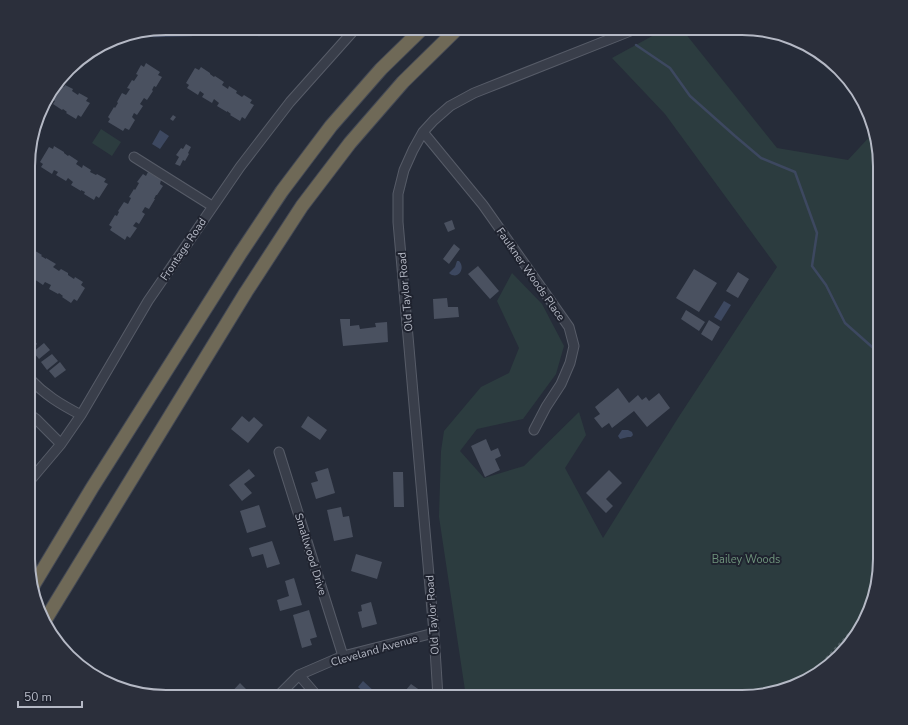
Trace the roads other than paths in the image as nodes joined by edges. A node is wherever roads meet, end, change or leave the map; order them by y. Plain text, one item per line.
1 (350, 35) edge
2 (416, 35) edge
3 (452, 35) edge
4 (620, 35) edge
5 (424, 132) junction
6 (134, 157) dead end
7 (212, 206) junction
8 (35, 384) edge
9 (81, 414) junction
10 (35, 418) edge
11 (534, 430) dead end
12 (61, 444) junction
13 (279, 452) dead end
14 (35, 475) edge
15 (64, 535) junction
16 (92, 543) junction
17 (35, 567) edge
18 (37, 579) edge
19 (48, 615) edge
20 (53, 624) edge
21 (434, 633) junction
22 (343, 656) junction
23 (299, 675) junction
24 (284, 690) edge
25 (312, 690) edge
26 (438, 690) edge

1 - 7 street, Frontage Road
2 - 15 highway
3 - 16 highway
4 - 5 street, Old Taylor Road
5 - 11 street, Faulkner Woods Place
5 - 21 street, Old Taylor Road
6 - 7 street
7 - 9 street, Frontage Road
8 - 9 street
9 - 12 street, Frontage Road
10 - 12 street
12 - 14 street, Frontage Road
13 - 22 street, Smallwood Drive
15 - 17 highway
15 - 18 highway
16 - 19 highway
16 - 20 highway
21 - 22 street, Cleveland Avenue
21 - 26 street, Old Taylor Road
22 - 23 street, Cleveland Avenue
23 - 24 street, Cleveland Avenue
23 - 25 street

